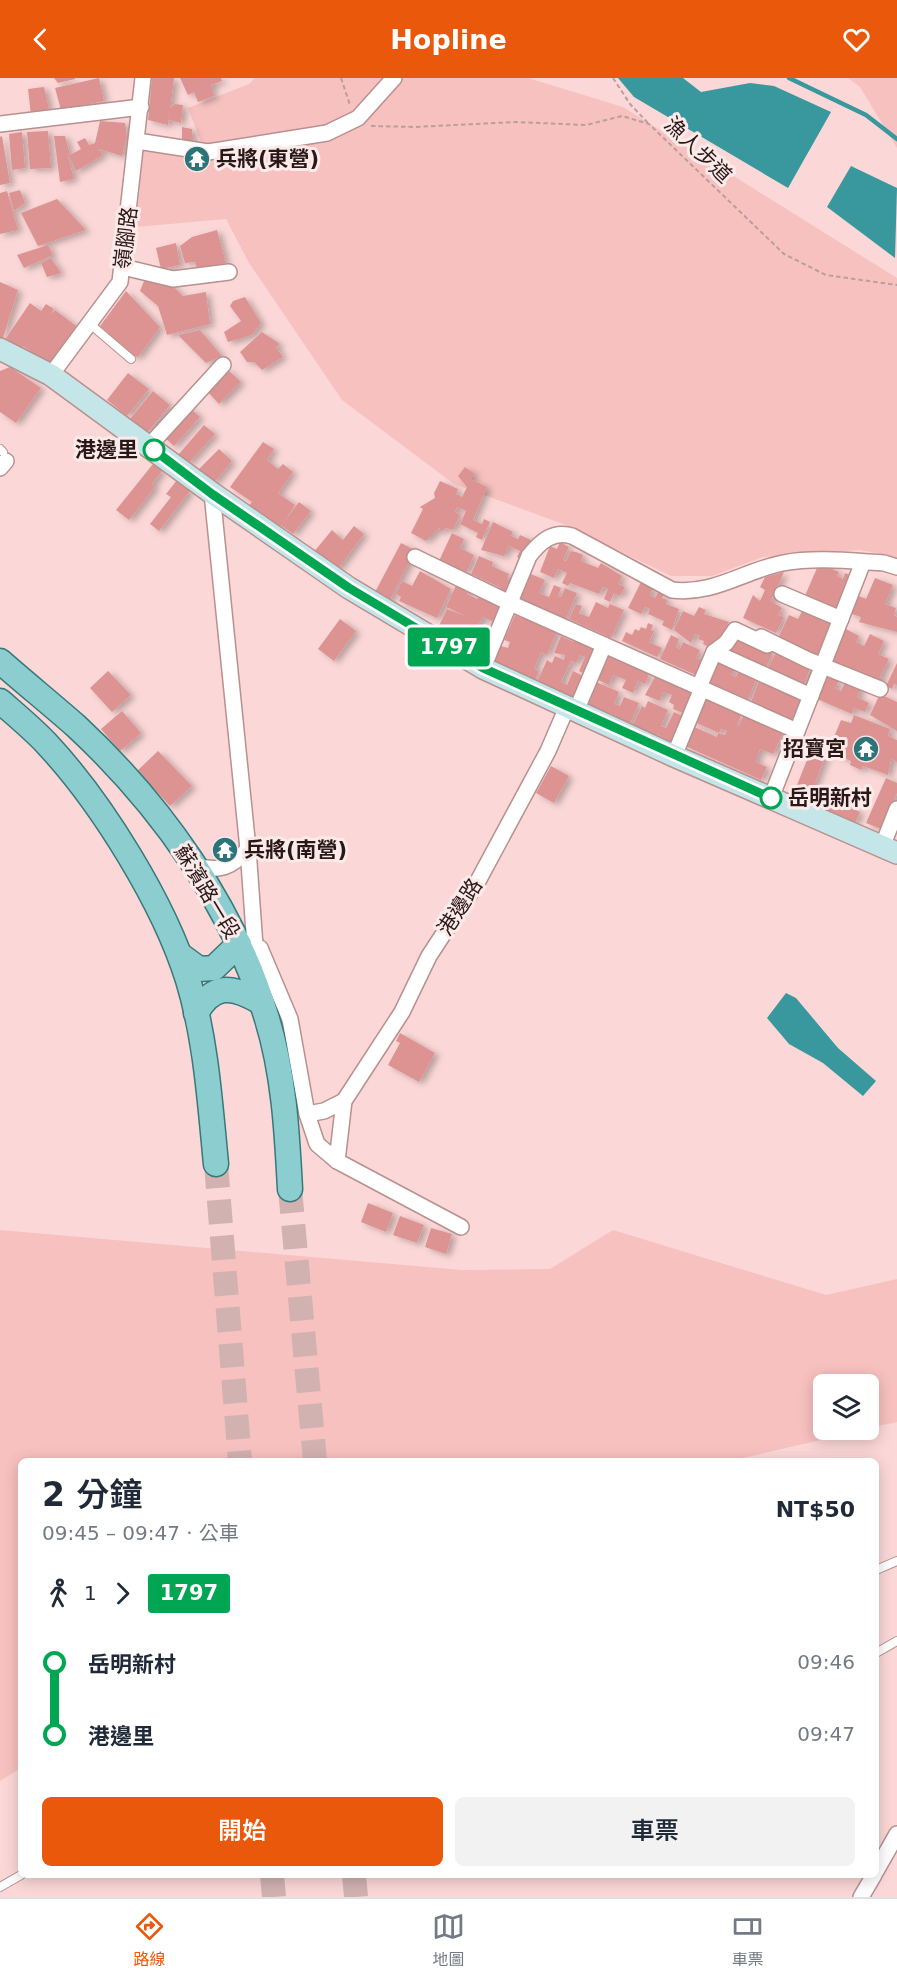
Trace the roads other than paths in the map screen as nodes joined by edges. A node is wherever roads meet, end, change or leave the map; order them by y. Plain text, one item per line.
1 (143, 78) edge
2 (394, 78) edge
3 (141, 107) junction
4 (0, 124) edge
5 (137, 141) junction
6 (123, 267) junction
7 (230, 272) dead end
8 (90, 324) junction
9 (0, 349) edge
10 (131, 359) dead end
11 (223, 365) dead end
12 (51, 375) junction
13 (149, 446) junction
14 (212, 494) junction
15 (415, 557) dead end
16 (863, 562) junction
17 (897, 567) edge
18 (782, 594) dead end
19 (510, 603) junction
20 (841, 619) junction
21 (761, 636) dead end
22 (604, 645) junction
23 (781, 651) dead end
24 (714, 652) junction
25 (0, 661) edge
26 (823, 666) junction
27 (483, 668) junction
28 (700, 688) junction
29 (880, 689) dead end
30 (811, 696) junction
31 (0, 701) edge
32 (572, 709) junction
33 (797, 731) junction
34 (674, 756) junction
35 (771, 798) junction
36 (897, 809) edge
37 (248, 849) junction
38 (890, 850) edge
39 (195, 865) junction
40 (247, 940) junction
41 (180, 955) junction
42 (259, 1001) junction
43 (196, 1013) junction
44 (344, 1101) junction
45 (307, 1114) junction
46 (336, 1161) junction
47 (216, 1164) tunnel mouth
48 (290, 1189) tunnel mouth
49 (461, 1227) dead end
50 (897, 1562) edge
51 (879, 1569) edge
52 (897, 1641) edge
53 (879, 1651) edge
54 (897, 1834) edge
55 (879, 1866) edge
56 (18, 1877) edge
57 (872, 1878) edge
58 (0, 1887) edge
59 (861, 1897) edge

1 - 3 street, 嶺腳路
2 - 5 street
3 - 4 street
3 - 5 street, 嶺腳路
5 - 6 street, 嶺腳路
6 - 7 street
6 - 8 street, 嶺腳路
8 - 10 lane
8 - 12 street, 嶺腳路
9 - 12 street
11 - 13 street
12 - 13 street
13 - 14 street
14 - 27 street
14 - 37 street
15 - 19 street
16 - 17 street
16 - 19 street
16 - 20 street
18 - 20 street
19 - 22 street
19 - 27 street
20 - 26 street
21 - 26 street
22 - 28 street
22 - 32 street, 港邊路
23 - 24 street
24 - 28 street
24 - 30 street
25 - 39 main road, 蘇濱路一段
26 - 29 street
26 - 30 street
27 - 32 street
28 - 33 street
28 - 34 street
30 - 33 street
31 - 41 main road
32 - 34 street
32 - 44 street, 港邊路
33 - 35 street
34 - 35 street
35 - 38 street
36 - 38 street
37 - 39 street
37 - 40 street
39 - 40 main road, 蘇濱路一段
40 - 41 main road
40 - 42 main road, 蘇濱路一段
40 - 45 street
41 - 43 main road
42 - 43 main road
42 - 48 main road, 蘇濱路一段
43 - 47 main road
44 - 45 street
44 - 46 street
45 - 46 street
46 - 49 street
50 - 51 lane
52 - 53 lane
54 - 55 street
56 - 58 lane
57 - 59 street

